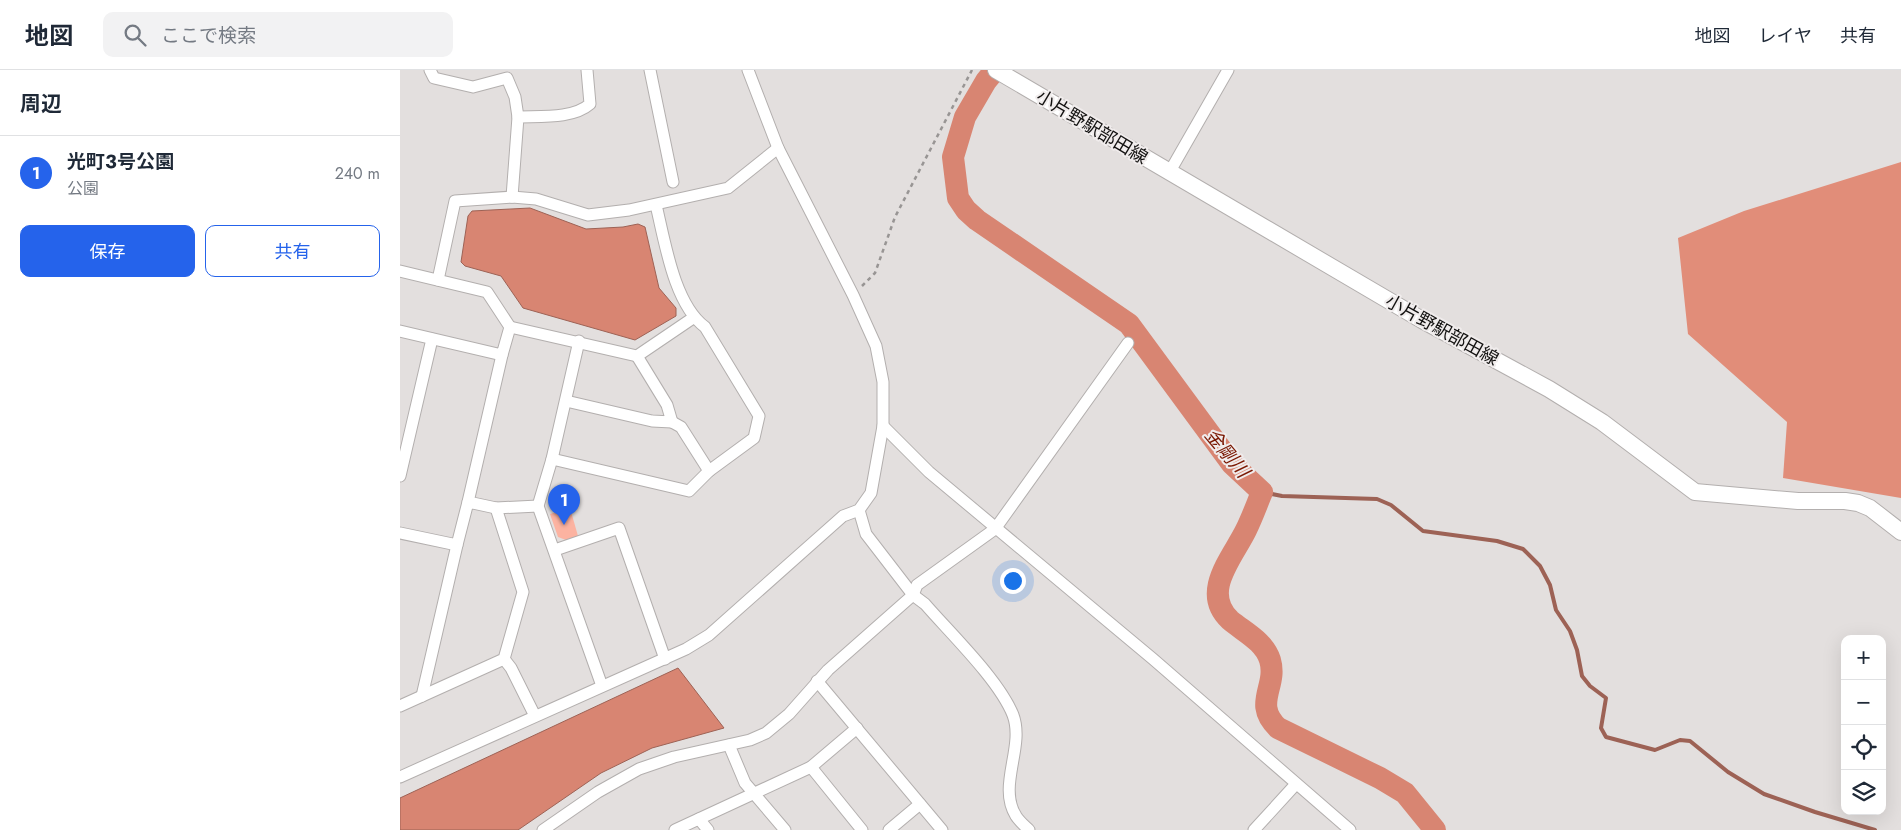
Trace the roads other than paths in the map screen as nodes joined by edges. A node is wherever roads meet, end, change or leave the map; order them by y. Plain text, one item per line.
1 (430, 70) edge
2 (587, 70) edge
3 (650, 70) edge
4 (748, 70) edge
5 (1228, 70) edge
6 (506, 74) edge
7 (1003, 74) edge
8 (518, 117) junction
9 (778, 148) junction
10 (1169, 173) junction
11 (673, 182) dead end
12 (512, 197) junction
13 (656, 205) junction
14 (400, 271) edge
15 (438, 280) junction
16 (693, 318) junction
17 (510, 327) junction
18 (400, 331) edge
19 (432, 339) junction
20 (579, 341) junction
21 (1128, 344) dead end
22 (502, 355) junction
23 (638, 356) junction
24 (566, 401) junction
25 (672, 422) junction
26 (883, 426) junction
27 (552, 459) junction
28 (709, 471) junction
29 (400, 476) edge
30 (468, 502) junction
31 (538, 506) junction
32 (496, 508) junction
33 (860, 510) junction
34 (995, 529) junction
35 (1901, 532) edge
36 (400, 533) edge
37 (457, 545) junction
38 (555, 550) junction
39 (913, 595) junction
40 (504, 659) junction
41 (665, 659) junction
42 (817, 681) junction
43 (602, 686) junction
44 (422, 696) junction
45 (400, 706) edge
46 (535, 716) junction
47 (857, 728) junction
48 (729, 745) junction
49 (811, 767) junction
50 (400, 777) edge
51 (1296, 784) junction
52 (754, 793) junction
53 (920, 804) junction
54 (699, 819) junction
55 (543, 830) edge
56 (675, 830) edge
57 (708, 830) edge
58 (785, 830) edge
59 (862, 830) edge
60 (889, 830) edge
61 (942, 830) edge
62 (1029, 830) edge
63 (1254, 830) edge
64 (1350, 830) edge

1 - 6 street
2 - 8 street
3 - 11 street
4 - 9 street
5 - 10 street
6 - 8 street
7 - 10 main road, 小片野駅部田線
8 - 12 street
9 - 13 street
9 - 26 street
10 - 35 main road, 小片野駅部田線
12 - 13 street
12 - 15 street
13 - 16 street
14 - 15 street
15 - 17 street
16 - 23 street
16 - 28 street
17 - 20 street
17 - 22 street
18 - 19 street
19 - 22 street
19 - 29 street
20 - 23 street
20 - 24 street
21 - 34 street
22 - 30 street
23 - 25 street
24 - 25 street
24 - 27 street
25 - 28 street
26 - 33 street
26 - 34 street
27 - 28 street
27 - 31 street
30 - 32 street
30 - 37 street
31 - 32 street
31 - 38 street
32 - 40 street
33 - 39 street
33 - 41 street
34 - 39 street
34 - 51 street
36 - 37 street
37 - 44 street
38 - 41 street
38 - 43 street
39 - 42 street
39 - 62 street
40 - 44 street
40 - 46 street
41 - 43 street
42 - 47 street
42 - 48 street
43 - 46 street
44 - 45 street
46 - 50 street
47 - 49 street
47 - 53 street
48 - 52 street
48 - 55 street
49 - 52 street
49 - 59 street
51 - 63 street
51 - 64 street
52 - 54 street
52 - 58 street
53 - 60 street
53 - 61 street
54 - 56 street
54 - 57 street

